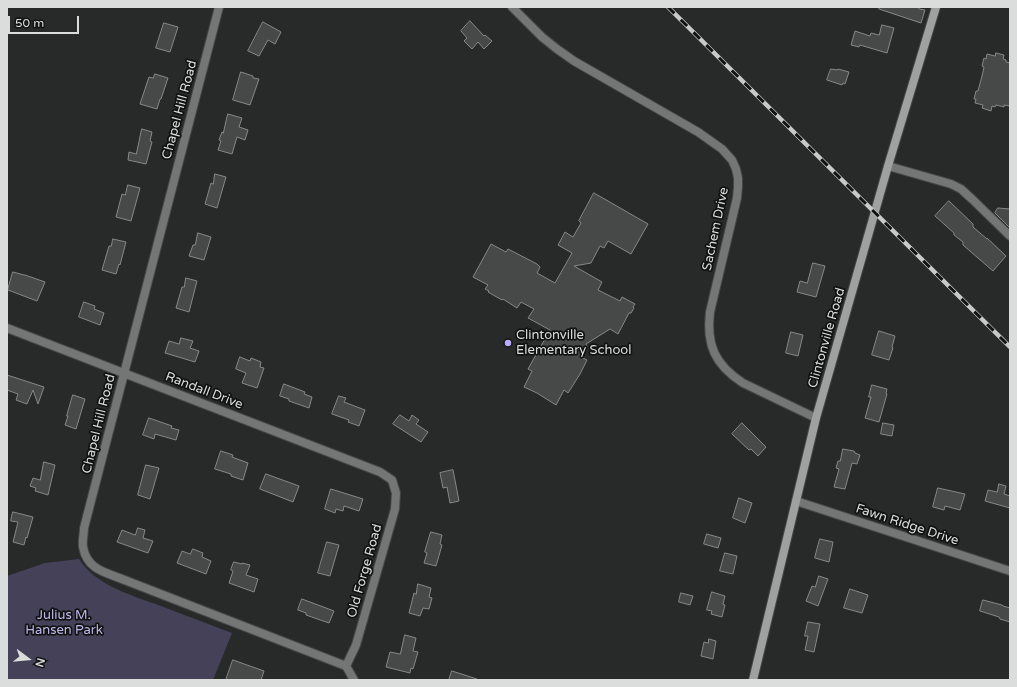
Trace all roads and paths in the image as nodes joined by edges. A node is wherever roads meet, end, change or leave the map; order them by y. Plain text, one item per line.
1 (219, 7) edge
2 (512, 7) edge
3 (936, 7) edge
4 (888, 166) junction
5 (1010, 236) edge
6 (7, 328) edge
7 (124, 373) junction
8 (816, 418) junction
9 (392, 480) joint
10 (796, 501) junction
11 (1010, 571) edge
12 (346, 666) junction
13 (354, 680) edge
14 (753, 680) edge

1 - 7 street, Chapel Hill Road
2 - 8 street, Sachem Drive
3 - 4 main road, Clintonville Road
4 - 5 street
4 - 8 main road, Clintonville Road
6 - 7 street, Randall Drive
7 - 9 street, Randall Drive
7 - 12 street, Chapel Hill Road
8 - 10 main road, Clintonville Road
9 - 12 street, Old Forge Road
10 - 11 street, Fawn Ridge Drive
10 - 14 main road, Clintonville Road
12 - 13 street

